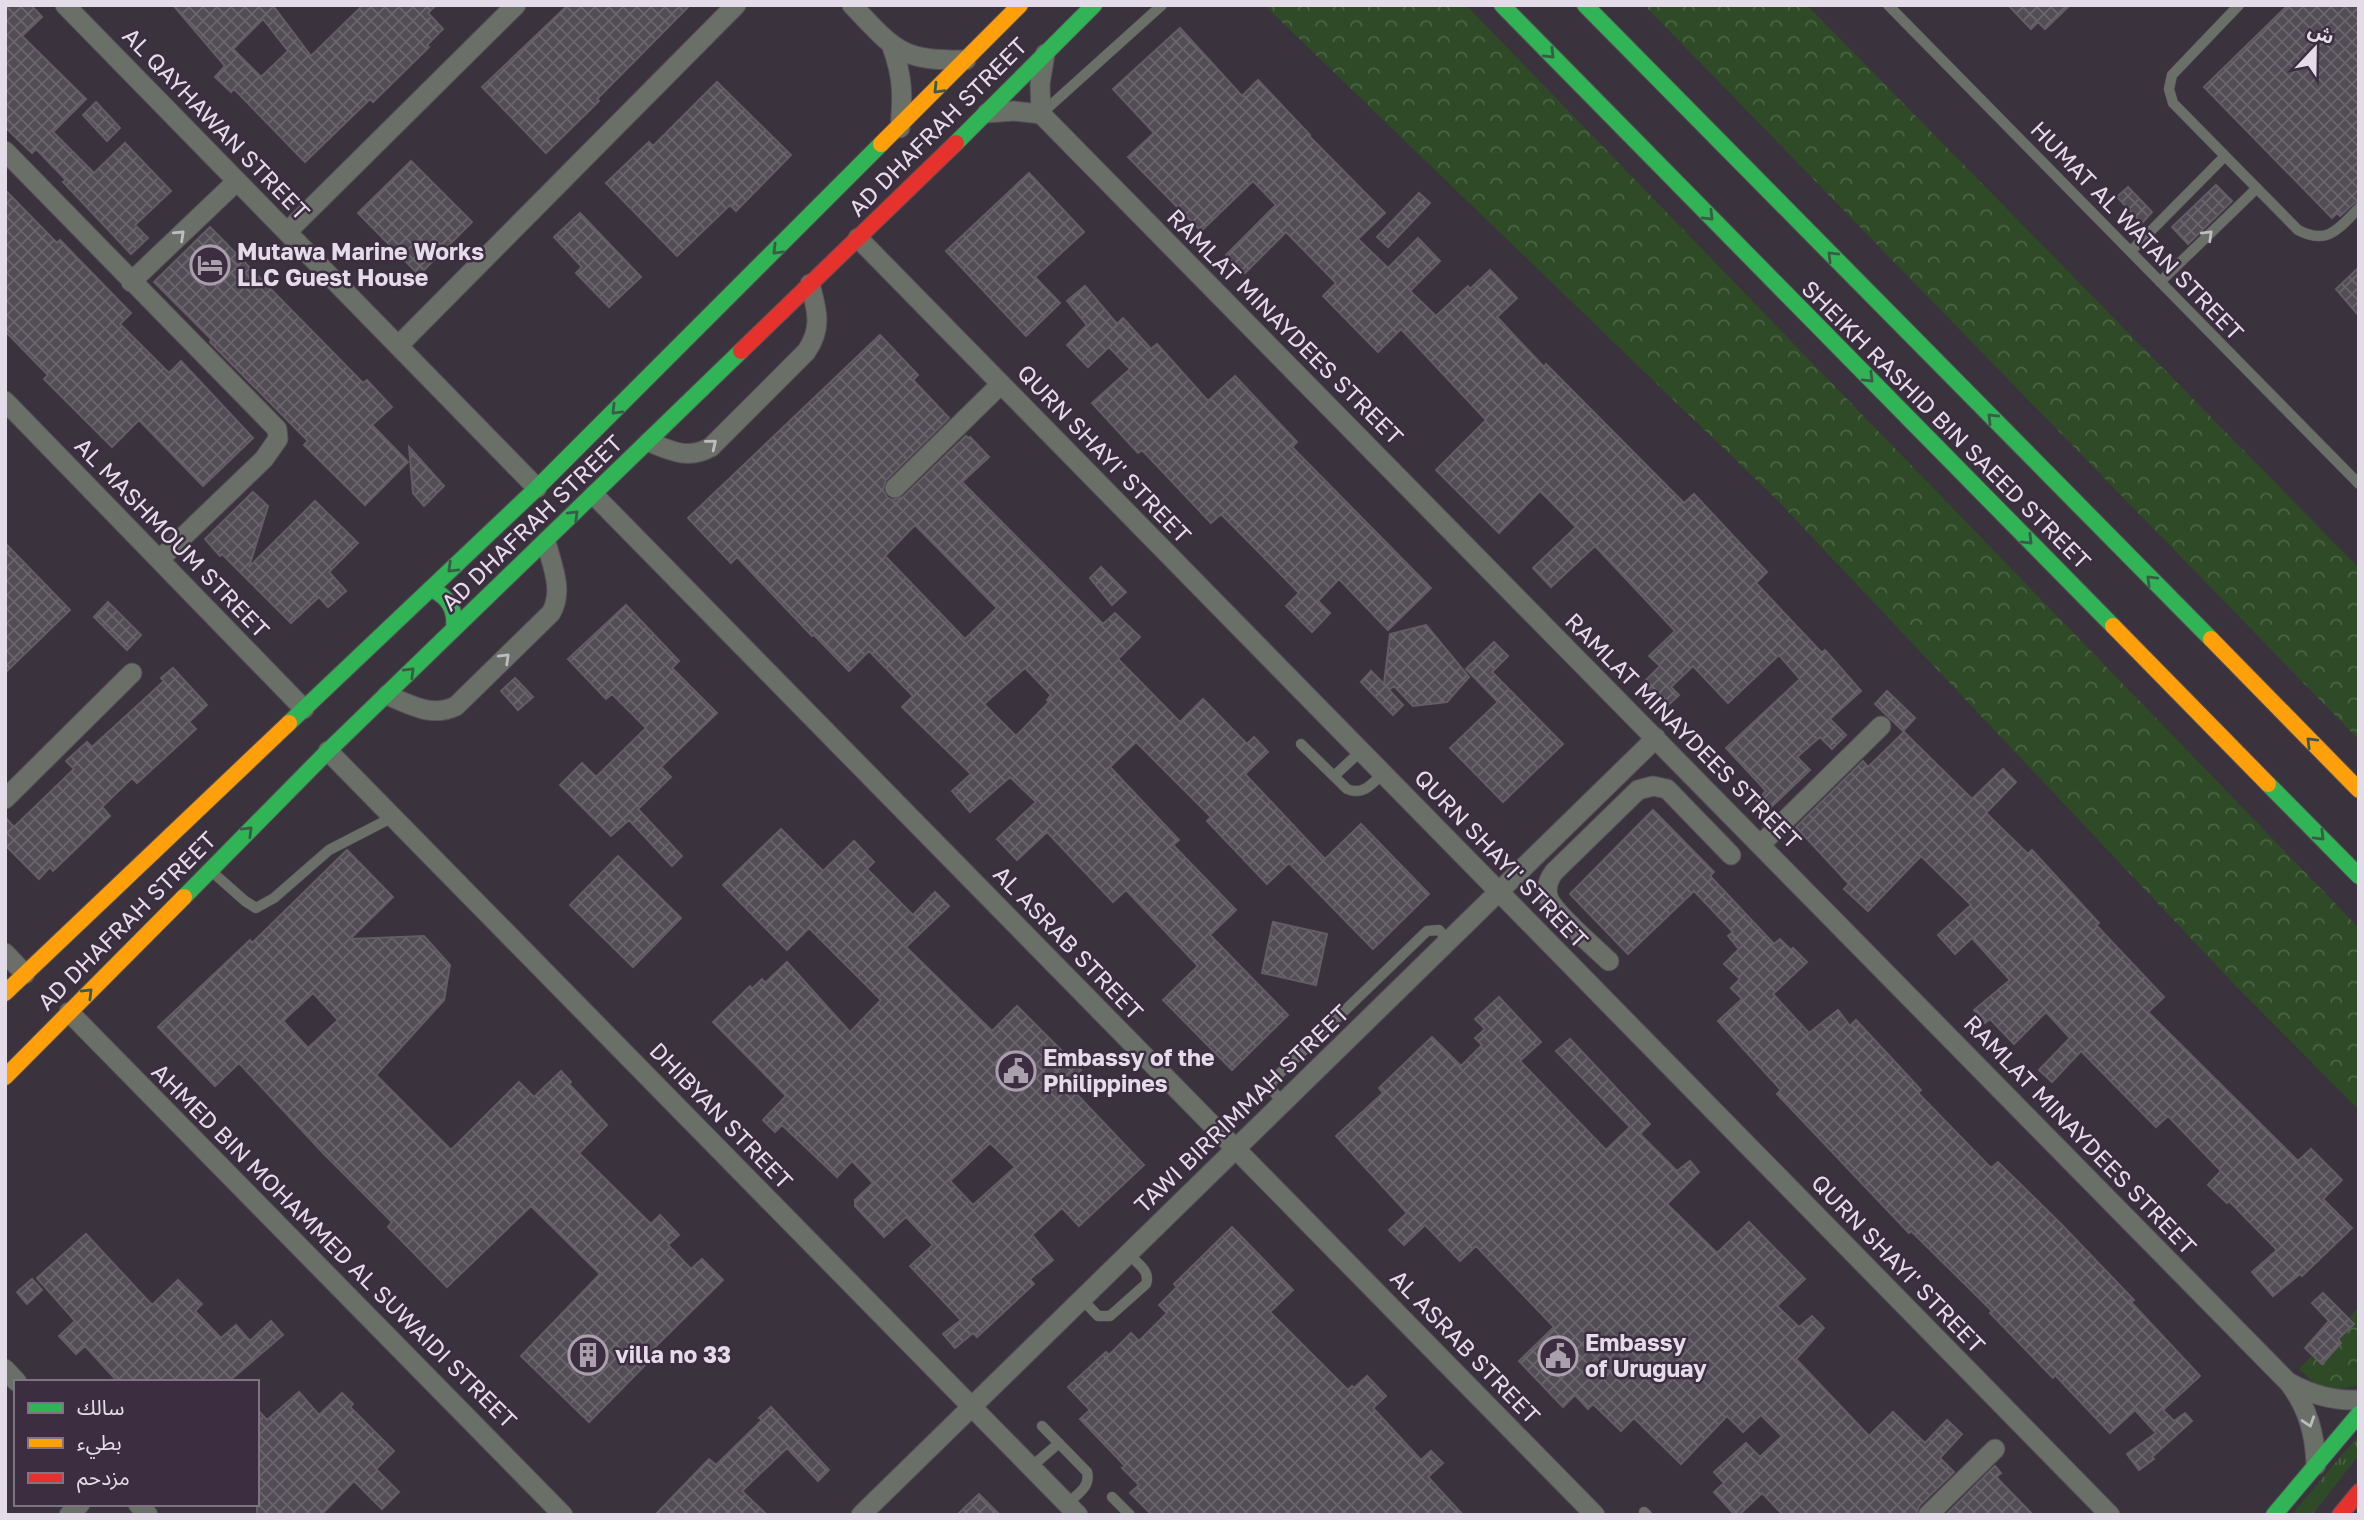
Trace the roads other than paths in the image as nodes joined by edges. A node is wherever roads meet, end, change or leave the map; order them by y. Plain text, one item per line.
1 (65, 5) edge
2 (516, 5) edge
3 (736, 5) edge
4 (852, 5) edge
5 (1020, 5) edge
6 (1162, 5) edge
7 (1502, 5) edge
8 (1585, 5) edge
9 (1888, 5) edge
10 (2239, 5) edge
11 (1092, 6) edge
12 (892, 47) junction
13 (1045, 54) junction
14 (966, 60) junction
15 (987, 113) junction
16 (1041, 114) junction
17 (900, 128) junction
18 (5, 151) edge
19 (2225, 156) junction
20 (237, 181) junction
21 (2257, 188) junction
22 (2359, 208) edge
23 (287, 232) junction
24 (858, 238) junction
25 (2131, 251) junction
26 (131, 282) junction
27 (2160, 282) junction
28 (810, 284) junction
29 (398, 346) junction
30 (1001, 384) junction
31 (5, 401) edge
32 (649, 442) junction
33 (2359, 484) edge
34 (537, 488) junction
35 (895, 488) dead end
36 (594, 495) junction
37 (546, 542) junction
38 (477, 544) junction
39 (160, 559) junction
40 (481, 561) dead end
41 (493, 573) dead end
42 (509, 576) junction
43 (431, 589) junction
44 (454, 629) junction
45 (132, 673) dead end
46 (387, 695) junction
47 (304, 709) junction
48 (1881, 726) dead end
49 (1656, 738) junction
50 (1301, 744) dead end
51 (328, 751) junction
52 (1361, 751) junction
53 (1383, 774) junction
54 (1334, 776) junction
55 (2359, 790) edge
56 (5, 799) edge
57 (1579, 813) junction
58 (393, 817) junction
59 (1597, 831) junction
60 (1761, 844) junction
61 (1731, 855) dead end
62 (210, 869) junction
63 (2359, 876) edge
64 (1499, 892) junction
65 (5, 953) edge
66 (1609, 961) dead end
67 (25, 974) junction
68 (5, 993) edge
69 (69, 1012) junction
70 (5, 1077) edge
71 (1236, 1149) junction
72 (1128, 1254) junction
73 (1082, 1299) junction
74 (2289, 1383) junction
75 (2359, 1400) edge
76 (972, 1407) junction
77 (2359, 1415) edge
78 (1042, 1426) dead end
79 (1059, 1443) junction
80 (1995, 1449) dead end
81 (2316, 1465) junction
82 (1031, 1467) junction
83 (2359, 1492) edge
84 (1112, 1497) dead end
85 (1073, 1509) edge
86 (2103, 1513) edge
87 (563, 1515) edge
88 (861, 1515) edge
89 (1130, 1515) edge
90 (1595, 1515) edge
91 (1928, 1515) edge
92 (2274, 1515) edge
93 (2340, 1515) edge

1 - 20 street, AL QAYHAWAN STREET
2 - 23 street
3 - 29 street
4 - 12 street
5 - 14 main road, AD DHAFRAH STREET
6 - 16 lane
7 -> 63 main road, SHEIKH RASHID BIN SAEED STREET
55 -> 8 main road, SHEIKH RASHID BIN SAEED STREET
9 - 25 lane, HUMAT AL WATAN STREET
10 - 19 lane
11 - 13 main road, AD DHAFRAH STREET
12 - 14 street
12 - 17 street
13 - 15 main road, AD DHAFRAH STREET
13 - 16 street
14 -> 17 main road, AD DHAFRAH STREET
15 - 16 street
15 - 24 main road, AD DHAFRAH STREET
16 - 49 street, RAMLAT MINAYDEES STREET
17 -> 34 main road, AD DHAFRAH STREET
18 - 26 street
19 - 21 lane
19 - 25 lane
20 - 23 street, AL QAYHAWAN STREET
26 -> 20 street
21 - 22 lane
27 -> 21 lane
23 - 29 street, AL QAYHAWAN STREET
24 - 28 main road, AD DHAFRAH STREET
24 - 30 street, QURN SHAYI' STREET
25 - 27 lane, HUMAT AL WATAN STREET
26 - 39 street
27 - 33 lane, HUMAT AL WATAN STREET
28 - 32 main road, AD DHAFRAH STREET
32 -> 28 street
29 - 34 street, AL QAYHAWAN STREET
30 - 35 street
30 - 52 street, QURN SHAYI' STREET
31 - 39 street, AL MASHMOUM STREET
32 - 36 main road, AD DHAFRAH STREET
34 - 38 main road, AD DHAFRAH STREET
37 -> 36 main road, AD DHAFRAH STREET
36 - 71 street, AL ASRAB STREET
37 - 42 main road, AD DHAFRAH STREET
46 -> 37 street
38 - 40 main road
38 -> 43 main road, AD DHAFRAH STREET
39 - 47 street, AL MASHMOUM STREET
41 - 42 main road
42 - 44 main road, AD DHAFRAH STREET
43 - 44 main road
43 - 47 main road, AD DHAFRAH STREET
46 -> 44 main road, AD DHAFRAH STREET
45 - 56 street
46 - 51 main road, AD DHAFRAH STREET
47 - 67 main road, AD DHAFRAH STREET
48 - 60 street
49 - 57 street, TAWI BIRRIMMAH STREET
49 - 60 street, RAMLAT MINAYDEES STREET
50 - 54 lane
51 - 58 street, DHIBYAN STREET
62 -> 51 main road, AD DHAFRAH STREET
52 - 53 street, QURN SHAYI' STREET
52 - 54 lane
53 - 54 lane
53 - 64 street, QURN SHAYI' STREET
57 - 59 street
57 - 64 street, TAWI BIRRIMMAH STREET
58 - 62 lane
58 - 76 street, DHIBYAN STREET
59 - 61 street
59 - 66 street
60 - 74 street, RAMLAT MINAYDEES STREET
69 -> 62 main road, AD DHAFRAH STREET
64 - 71 street, TAWI BIRRIMMAH STREET
64 - 86 street, QURN SHAYI' STREET
65 - 67 street
67 - 68 main road, AD DHAFRAH STREET
69 - 70 main road, AD DHAFRAH STREET
69 - 87 street, AHMED BIN MOHAMMED AL SUWAIDI STREET
71 - 72 street, TAWI BIRRIMMAH STREET
71 - 90 street, AL ASRAB STREET
72 - 73 street, TAWI BIRRIMMAH STREET
72 - 73 lane
73 - 76 street, TAWI BIRRIMMAH STREET
74 - 75 street, RAMLAT MINAYDEES STREET
74 -> 81 street, RAMLAT MINAYDEES STREET
76 - 82 street, DHIBYAN STREET
76 - 88 street, TAWI BIRRIMMAH STREET
77 - 81 main road
78 - 79 lane
79 - 82 lane
79 - 85 lane
80 - 91 street
81 - 92 main road
82 - 85 street, DHIBYAN STREET
83 - 93 main road
84 - 89 lane

